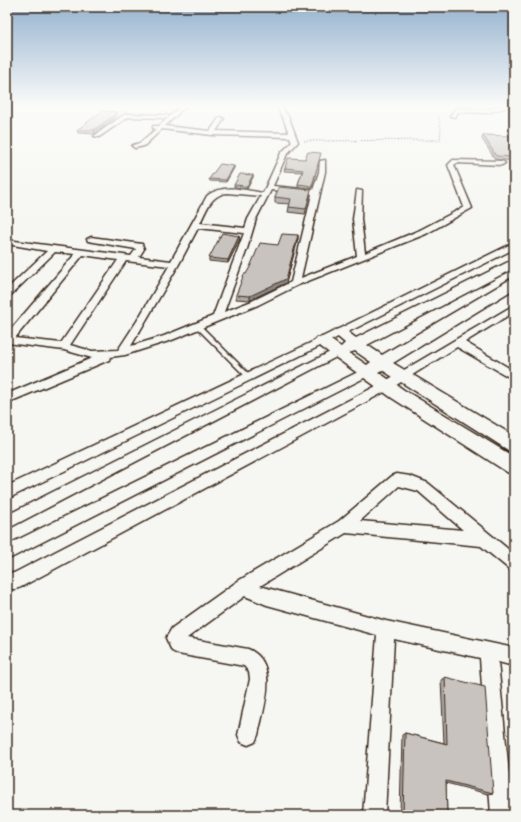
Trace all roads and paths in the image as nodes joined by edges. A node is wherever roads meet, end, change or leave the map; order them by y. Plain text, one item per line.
1 (137, 144) edge
2 (144, 144) edge
3 (293, 144) edge
4 (323, 161) dead end
5 (502, 163) edge
6 (267, 191) junction
7 (316, 192) junction
8 (359, 192) dead end
9 (195, 225) junction
10 (248, 231) junction
11 (91, 239) dead end
12 (7, 242) edge
13 (514, 246) edge
14 (53, 249) junction
15 (80, 253) junction
16 (129, 258) junction
17 (360, 258) junction
18 (514, 263) edge
19 (175, 264) junction
20 (295, 283) junction
21 (514, 283) edge
22 (7, 294) edge
23 (514, 308) edge
24 (218, 316) junction
25 (197, 326) junction
26 (340, 333) junction
27 (8, 340) edge
28 (322, 341) junction
29 (457, 342) junction
30 (356, 344) junction
31 (64, 347) junction
32 (338, 352) junction
33 (116, 354) junction
34 (382, 363) junction
35 (366, 372) junction
36 (248, 376) junction
37 (401, 376) junction
38 (514, 376) edge
39 (386, 386) junction
40 (7, 399) edge
41 (514, 445) edge
42 (514, 467) edge
43 (7, 493) edge
44 (7, 522) edge
45 (344, 526) junction
46 (485, 539) junction
47 (7, 552) edge
48 (514, 564) edge
49 (7, 581) edge
50 (244, 587) junction
51 (386, 629) junction
52 (488, 651) junction
53 (514, 657) edge
54 (248, 735) dead end
55 (374, 815) edge
56 (502, 815) edge

1 - 2 street
3 - 6 street
4 - 7 street
5 - 17 street
6 - 7 street
6 - 9 street
6 - 10 street
7 - 20 street
8 - 17 street
9 - 10 street
9 - 19 street
10 - 24 street
11 - 16 street
12 - 14 street
13 - 26 street
14 - 15 street
14 - 22 street
15 - 16 street
15 - 27 street
16 - 19 street
16 - 31 street
17 - 20 street
18 - 30 street
19 - 33 street
20 - 24 street
21 - 34 street
23 - 29 street
24 - 25 street
25 - 33 street
25 - 36 lane
26 - 28 street
26 - 30 street
27 - 31 street
28 - 32 street
28 - 36 street
29 - 37 street
29 - 38 street
30 - 32 street
30 - 34 street
31 - 33 street
32 - 35 street
32 - 44 street
33 - 40 street
34 - 35 street
34 - 37 street
35 - 39 street
35 - 47 street
36 - 43 street
37 - 39 street
37 - 41 street
39 - 42 street
39 - 49 street
45 - 46 street
45 - 46 street
45 - 50 street
46 - 48 street
50 - 51 street
50 - 54 street
51 - 52 street
51 - 55 street
52 - 53 street
52 - 56 street

